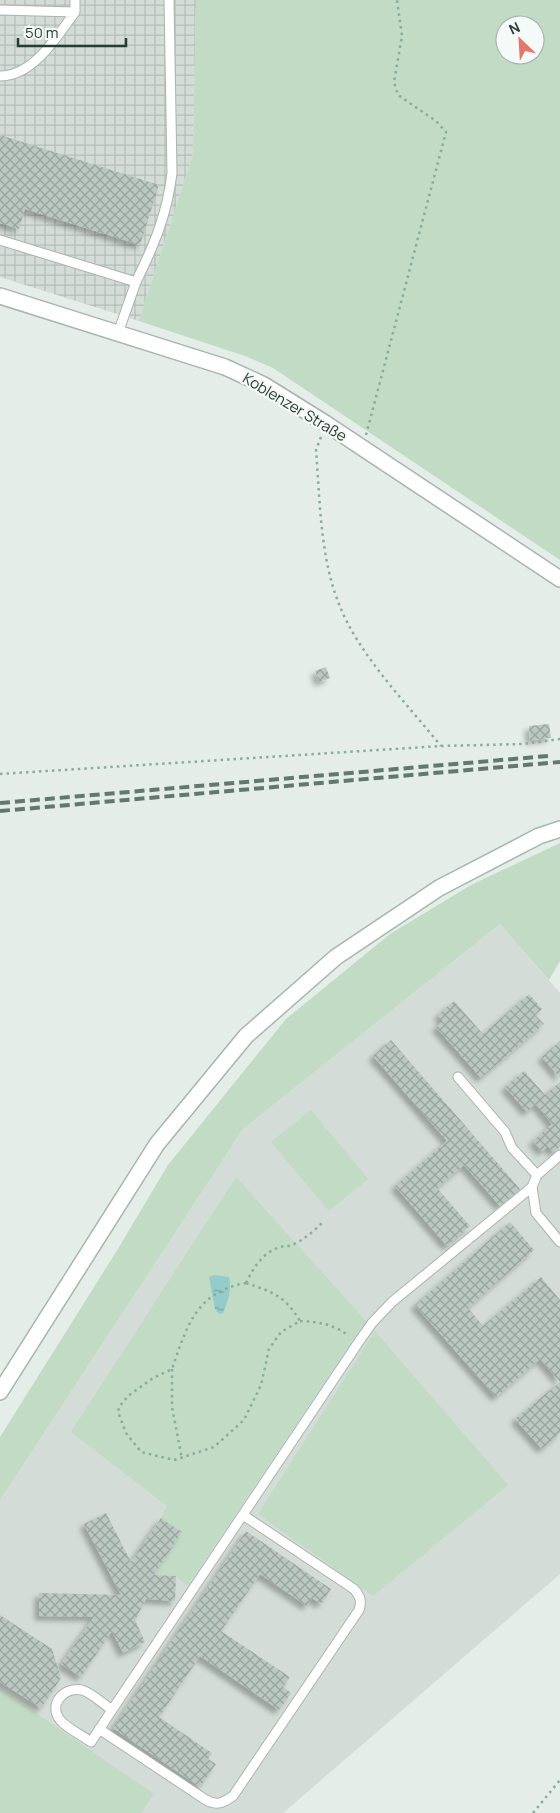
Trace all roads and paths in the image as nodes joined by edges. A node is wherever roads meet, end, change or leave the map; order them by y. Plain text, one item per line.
1 (75, 0) edge
2 (169, 0) edge
3 (397, 0) edge
4 (0, 10) edge
5 (75, 12) junction
6 (0, 76) edge
7 (0, 240) edge
8 (136, 282) junction
9 (0, 296) edge
10 (118, 333) junction
11 (314, 432) dead end
12 (321, 437) junction
13 (328, 441) dead end
14 (363, 448) junction
15 (560, 579) edge
16 (560, 739) edge
17 (441, 746) junction
18 (0, 774) edge
19 (560, 829) edge
20 (458, 1077) dead end
21 (560, 1155) edge
22 (537, 1175) junction
23 (532, 1187) junction
24 (324, 1222) dead end
25 (560, 1242) edge
26 (246, 1283) junction
27 (300, 1321) junction
28 (358, 1343) junction
29 (172, 1369) junction
30 (0, 1392) edge
31 (182, 1459) junction
32 (243, 1515) junction
33 (112, 1710) junction
34 (99, 1728) junction
35 (560, 1780) edge
36 (533, 1813) edge

1 - 5 lane
2 - 8 lane
3 - 14 path
4 - 5 lane
5 - 6 lane
7 - 8 lane
8 - 10 lane
9 - 10 main road, Koblenzer Straße
10 - 14 main road, Koblenzer Straße
11 - 12 path
12 - 13 path
12 - 17 path
14 - 15 main road, Koblenzer Straße
16 - 17 path
17 - 18 path
19 - 30 main road
20 - 22 lane
21 - 22 lane
22 - 23 lane
23 - 25 lane
23 - 28 lane
24 - 26 path
26 - 27 path
26 - 29 path
27 - 28 path
27 - 31 path
28 - 32 lane
29 - 31 path
29 - 31 path
32 - 33 lane
32 - 34 lane
33 - 34 lane
33 - 34 lane
35 - 36 path

